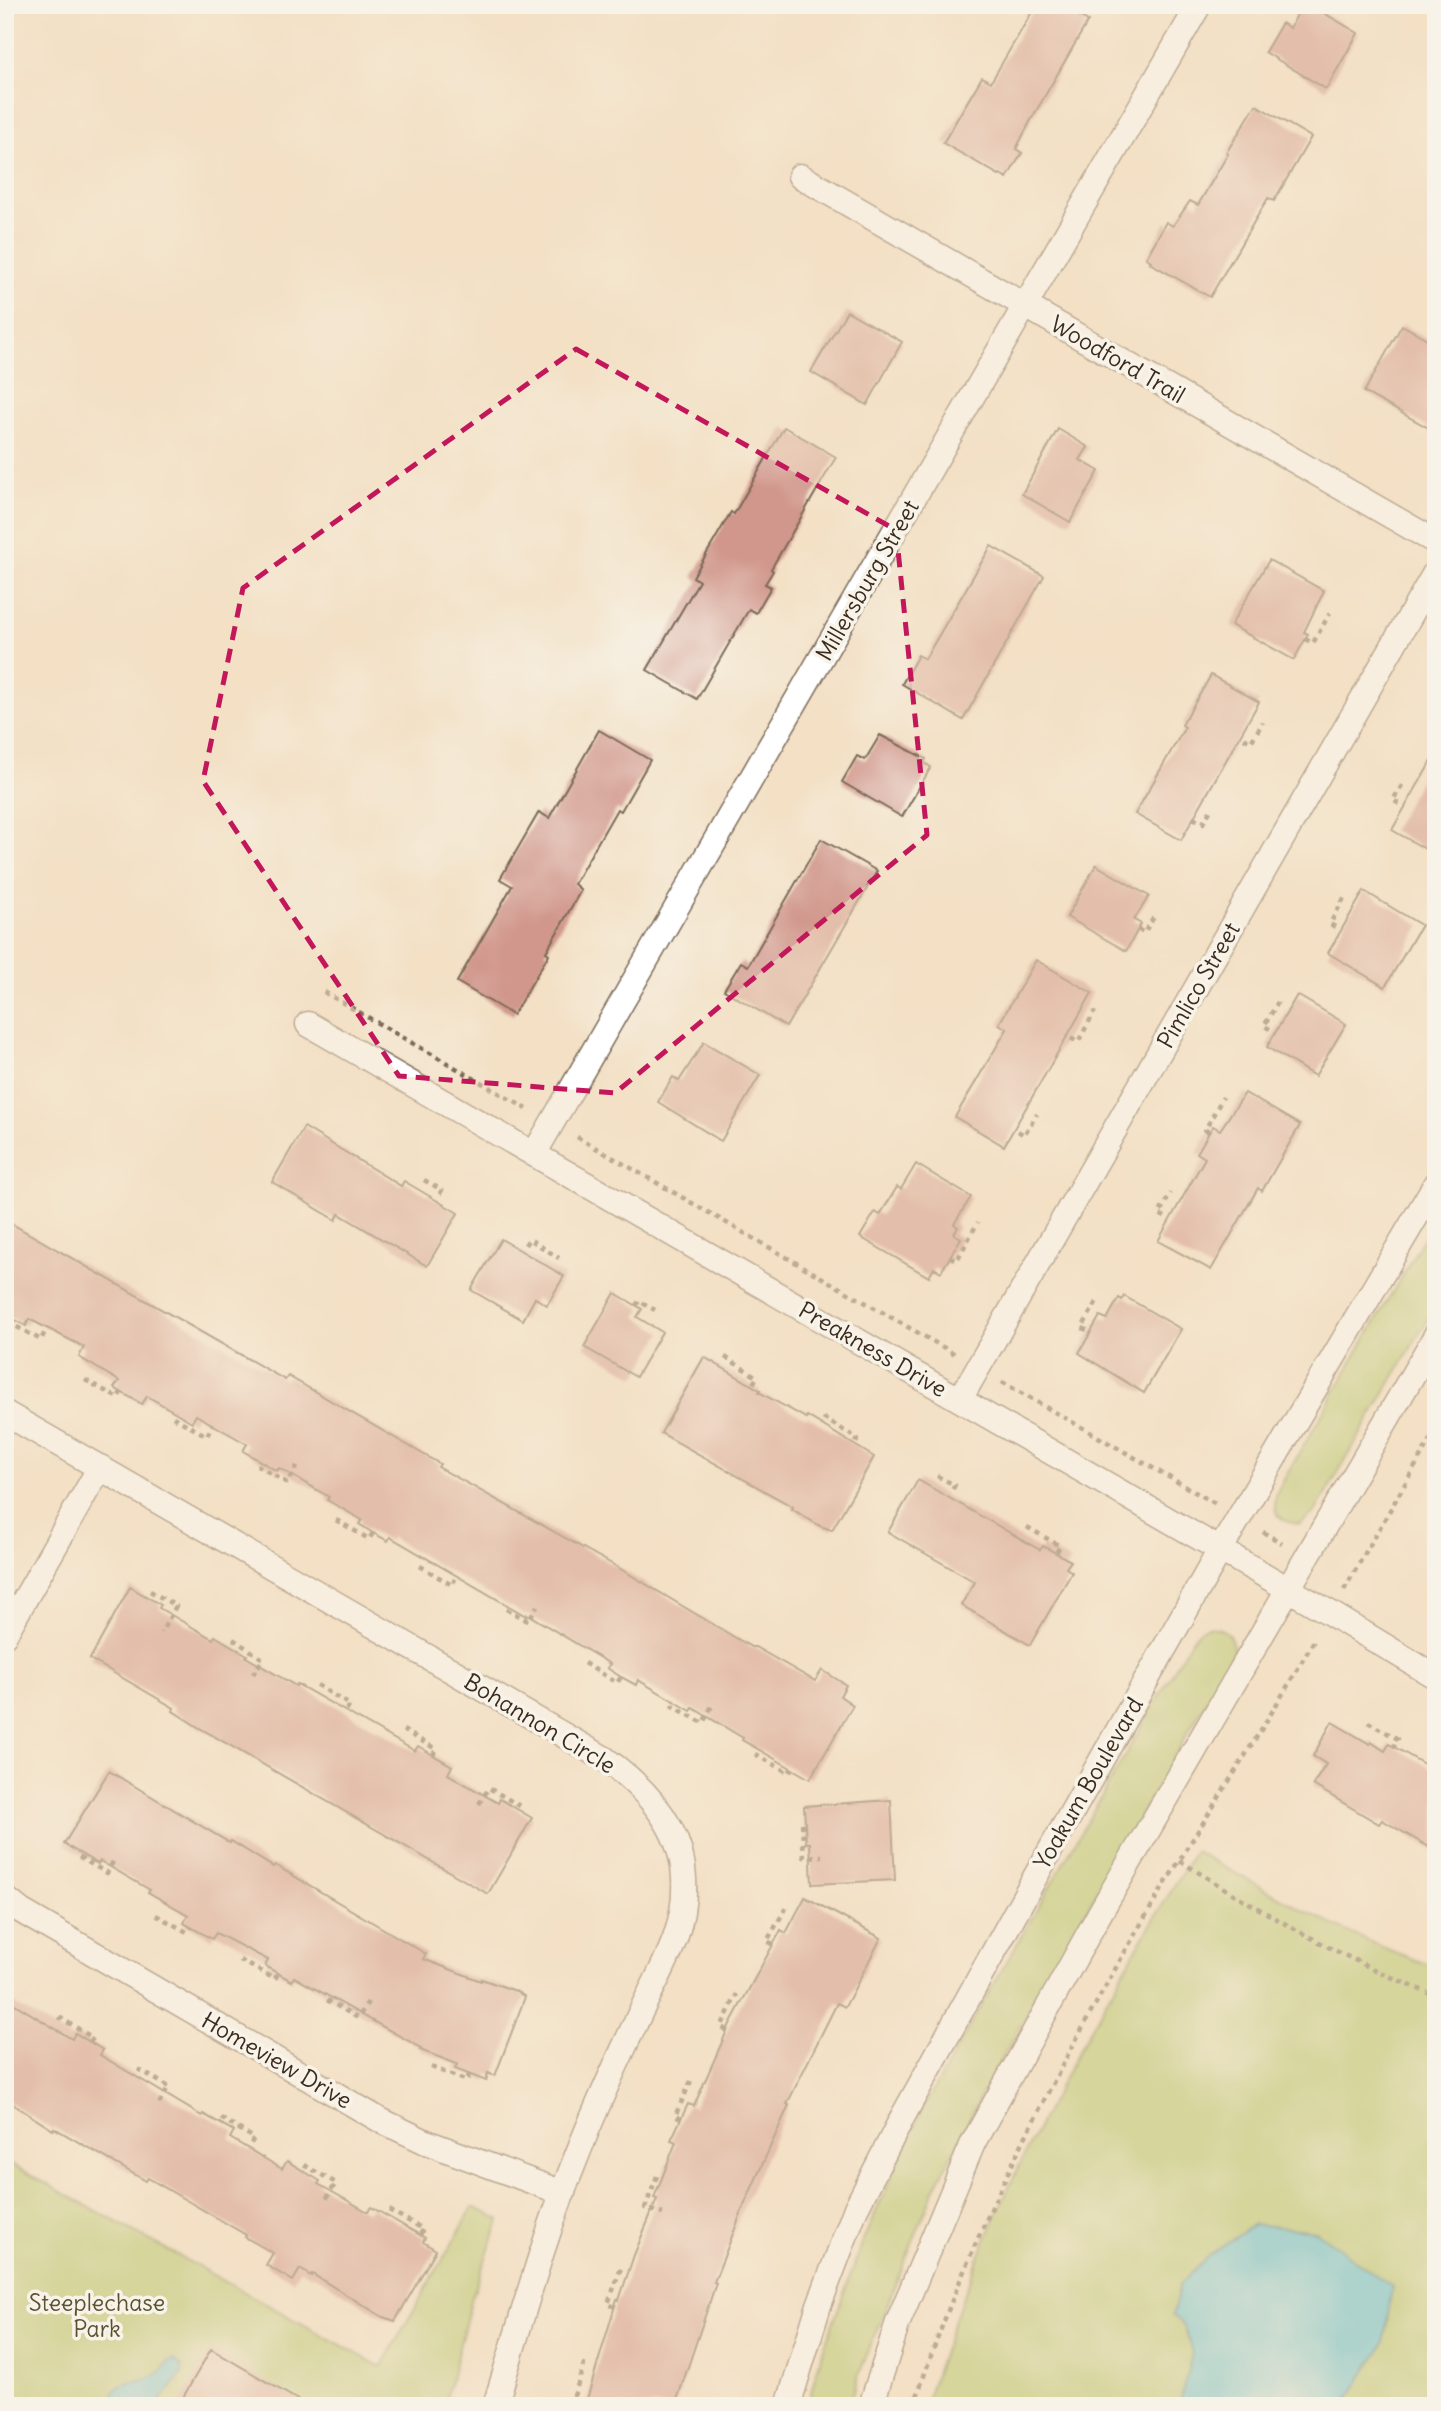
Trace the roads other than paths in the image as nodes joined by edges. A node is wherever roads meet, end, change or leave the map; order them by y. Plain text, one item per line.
1 (1199, 5) edge
2 (800, 176) dead end
3 (1026, 305) junction
4 (1436, 542) edge
5 (1436, 571) edge
6 (308, 1024) dead end
7 (534, 1154) junction
8 (1436, 1183) edge
9 (1436, 1335) edge
10 (960, 1399) junction
11 (5, 1413) edge
12 (100, 1467) junction
13 (1220, 1550) junction
14 (1289, 1590) junction
15 (5, 1634) edge
16 (1436, 1677) edge
17 (5, 1898) edge
18 (564, 2193) junction
19 (495, 2406) edge
20 (788, 2406) edge
21 (871, 2406) edge

1 - 3 street, Millersburg Street
2 - 3 street, Woodford Trail
3 - 4 street, Woodford Trail
3 - 7 street, Millersburg Street
5 - 10 street, Pimlico Street
6 - 7 street, Preakness Drive
7 - 10 street, Preakness Drive
8 - 13 street, Yoakum Boulevard
9 - 14 street
10 - 13 street, Preakness Drive
11 - 12 street, Bohannon Circle
12 - 15 street
12 - 18 street, Bohannon Circle
13 - 14 street, Preakness Drive
13 - 20 street, Yoakum Boulevard
14 - 16 street, Preakness Drive
14 - 21 street
17 - 18 street, Homeview Drive
18 - 19 street, Bohannon Circle

